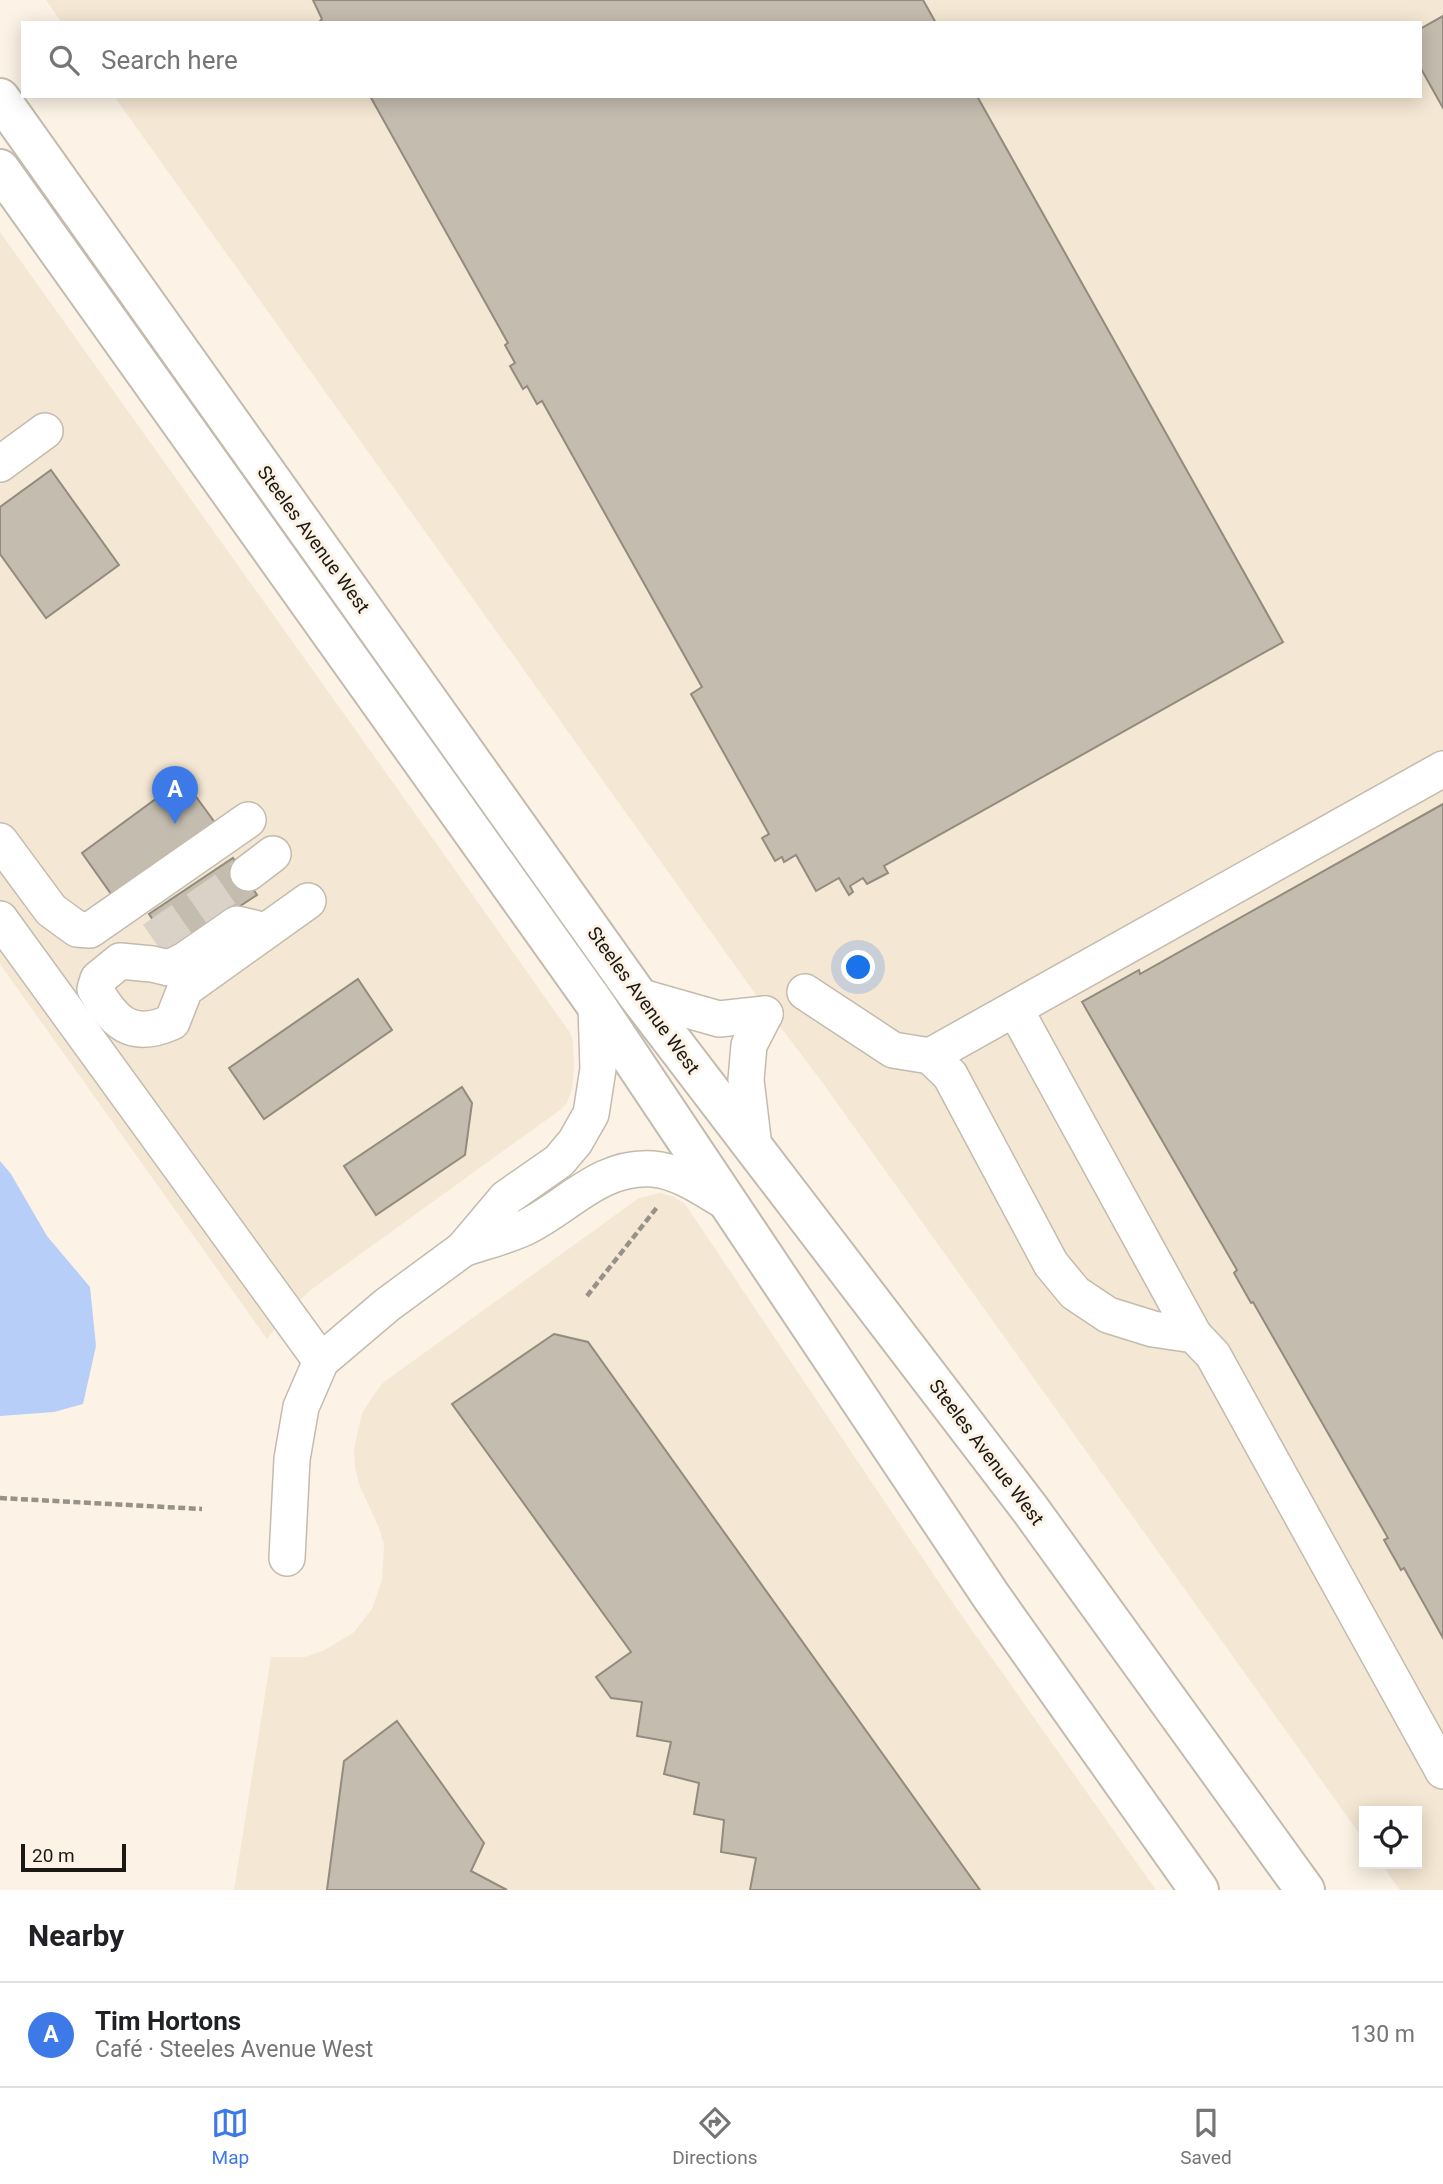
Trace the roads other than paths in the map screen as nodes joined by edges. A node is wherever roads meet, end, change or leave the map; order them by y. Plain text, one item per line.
1 (0, 99) edge
2 (0, 169) edge
3 (45, 431) dead end
4 (0, 464) edge
5 (1443, 769) edge
6 (248, 820) dead end
7 (0, 841) edge
8 (309, 901) dead end
9 (0, 919) edge
10 (266, 931) junction
11 (153, 939) tunnel mouth
12 (120, 961) junction
13 (805, 992) dead end
14 (638, 996) junction
15 (596, 1005) junction
16 (1015, 1009) junction
17 (930, 1056) junction
18 (754, 1147) junction
19 (731, 1205) junction
20 (463, 1249) junction
21 (1194, 1335) junction
22 (321, 1361) junction
23 (286, 1558) dead end
24 (1443, 1771) edge
25 (1199, 1890) edge
26 (1305, 1890) edge

1 - 14 main road, Steeles Avenue West
2 - 15 main road, Steeles Avenue West
3 - 4 street
5 - 16 street
6 - 7 street
8 - 10 street
9 - 22 street
10 - 12 street
10 - 12 street
11 - 12 street
13 - 17 street
14 - 18 main road, Steeles Avenue West
14 - 18 street
15 - 19 main road, Steeles Avenue West
15 - 20 street
16 - 17 street
16 - 21 street
17 - 21 street
18 - 26 main road, Steeles Avenue West
19 - 20 street
19 - 25 main road, Steeles Avenue West
20 - 22 street
21 - 24 street
22 - 23 street

